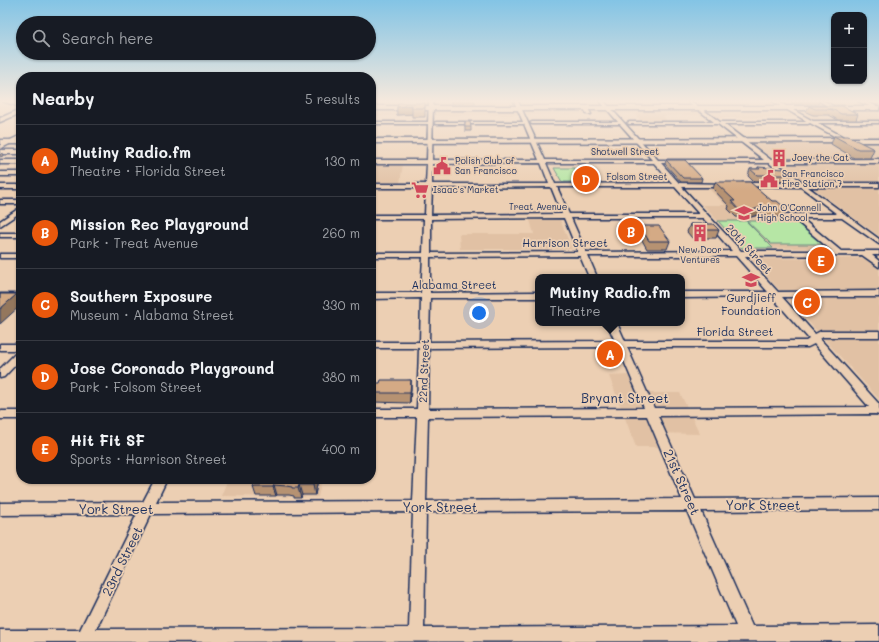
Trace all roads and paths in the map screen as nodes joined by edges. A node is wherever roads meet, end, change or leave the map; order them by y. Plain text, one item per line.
1 (432, 131) edge
2 (530, 131) edge
3 (629, 131) edge
4 (729, 131) edge
5 (829, 131) edge
6 (16, 139) edge
7 (638, 140) junction
8 (742, 140) junction
9 (845, 140) junction
10 (879, 140) edge
11 (376, 141) edge
12 (430, 141) junction
13 (534, 141) junction
14 (0, 142) edge
15 (10, 142) junction
16 (16, 142) edge
17 (855, 145) edge
18 (0, 147) edge
19 (0, 152) edge
20 (16, 152) edge
21 (873, 155) edge
22 (879, 160) edge
23 (429, 161) junction
24 (542, 161) junction
25 (656, 161) junction
26 (769, 161) junction
27 (0, 162) edge
28 (16, 162) edge
29 (376, 162) edge
30 (0, 174) edge
31 (16, 174) edge
32 (803, 185) junction
33 (879, 185) edge
34 (376, 186) edge
35 (428, 186) junction
36 (553, 186) junction
37 (678, 186) junction
38 (0, 187) edge
39 (16, 187) edge
40 (0, 202) edge
41 (16, 202) edge
42 (16, 213) edge
43 (567, 216) junction
44 (705, 216) junction
45 (785, 216) edge
46 (795, 216) junction
47 (843, 216) junction
48 (376, 217) edge
49 (428, 217) junction
50 (0, 218) edge
51 (9, 218) junction
52 (16, 218) edge
53 (0, 224) edge
54 (0, 235) edge
55 (16, 235) edge
56 (879, 242) edge
57 (738, 253) junction
58 (839, 253) junction
59 (864, 253) junction
60 (879, 253) edge
61 (426, 254) junction
62 (583, 254) junction
63 (376, 255) edge
64 (0, 256) edge
65 (16, 256) edge
66 (879, 265) edge
67 (592, 274) edge
68 (775, 294) junction
69 (879, 294) edge
70 (535, 295) edge
71 (685, 295) edge
72 (376, 296) edge
73 (426, 296) junction
74 (0, 297) edge
75 (16, 297) edge
76 (613, 326) edge
77 (879, 334) edge
78 (815, 339) junction
79 (622, 344) junction
80 (376, 345) edge
81 (424, 345) junction
82 (0, 347) edge
83 (16, 347) edge
84 (16, 358) edge
85 (0, 375) edge
86 (878, 410) edge
87 (651, 412) junction
88 (376, 413) edge
89 (422, 413) junction
90 (0, 415) edge
91 (16, 415) edge
92 (159, 484) edge
93 (879, 504) edge
94 (692, 506) junction
95 (420, 507) junction
96 (0, 509) edge
97 (147, 509) junction
98 (879, 633) edge
99 (0, 638) edge
100 (749, 638) edge
101 (416, 639) edge
102 (83, 640) edge

1 - 12 street, 22nd Street
2 - 13 street
3 - 7 street, 20th Street
4 - 8 street
5 - 9 street
6 - 15 street
7 - 8 main road
7 - 13 main road
7 - 25 street, 20th Street
8 - 9 main road
8 - 26 street
9 - 10 main road
9 - 17 street
11 - 12 main road
12 - 13 main road
12 - 23 street, 22nd Street
13 - 24 street
14 - 15 main road
15 - 16 main road
15 - 18 street
19 - 20 street
21 - 22 street
22 - 26 street, Shotwell Street
23 - 24 street, Shotwell Street
23 - 29 street, Shotwell Street
23 - 35 street, 22nd Street
24 - 25 street, Shotwell Street
24 - 36 street
25 - 26 street, Shotwell Street
25 - 37 street, 20th Street
26 - 32 street
27 - 28 street
30 - 31 street
32 - 33 street, Folsom Street
32 - 37 street, Folsom Street
32 - 47 street
34 - 35 street, Folsom Street
35 - 36 street, Folsom Street
35 - 49 street, 22nd Street
36 - 37 street, Folsom Street
36 - 43 street
37 - 44 street, 20th Street
38 - 39 street
40 - 41 street
42 - 51 street
43 - 44 street, Treat Avenue
43 - 49 street, Treat Avenue
43 - 62 street
44 - 57 street, 20th Street
45 - 46 street
46 - 47 street
46 - 58 street
47 - 56 street
48 - 49 street, Treat Avenue
49 - 61 street, 22nd Street
50 - 51 street
51 - 52 street
51 - 53 street
54 - 55 street
57 - 58 street, Harrison Street
57 - 62 street, Harrison Street
57 - 68 street, 20th Street
58 - 59 street, Harrison Street
59 - 60 street, Harrison Street
59 - 66 street
61 - 62 street, Harrison Street
61 - 63 street, Harrison Street
61 - 73 street, 22nd Street
62 - 67 street
64 - 65 street
68 - 69 street
68 - 71 street
68 - 78 street, 20th Street
70 - 73 street, Alabama Street
72 - 73 street, Alabama Street
73 - 81 street, 22nd Street
74 - 75 street
76 - 79 street, 21st Street
77 - 78 street, Florida Street
78 - 79 street, Florida Street
78 - 86 street, 20th Street
79 - 81 street, Florida Street
79 - 87 street, 21st Street
80 - 81 street, Florida Street
81 - 89 street, 22nd Street
82 - 83 street
84 - 85 street
86 - 87 street, Bryant Street
87 - 89 street, Bryant Street
87 - 94 street, 21st Street
88 - 89 street, Bryant Street
89 - 95 street, 22nd Street
90 - 91 street
92 - 97 street, 23rd Street
93 - 94 street, York Street
94 - 95 street, York Street
94 - 100 street, 21st Street
95 - 97 street, York Street
95 - 101 street, 22nd Street
96 - 97 street, York Street
97 - 102 street, 23rd Street
98 - 100 street
99 - 102 street
100 - 101 street
101 - 102 street

